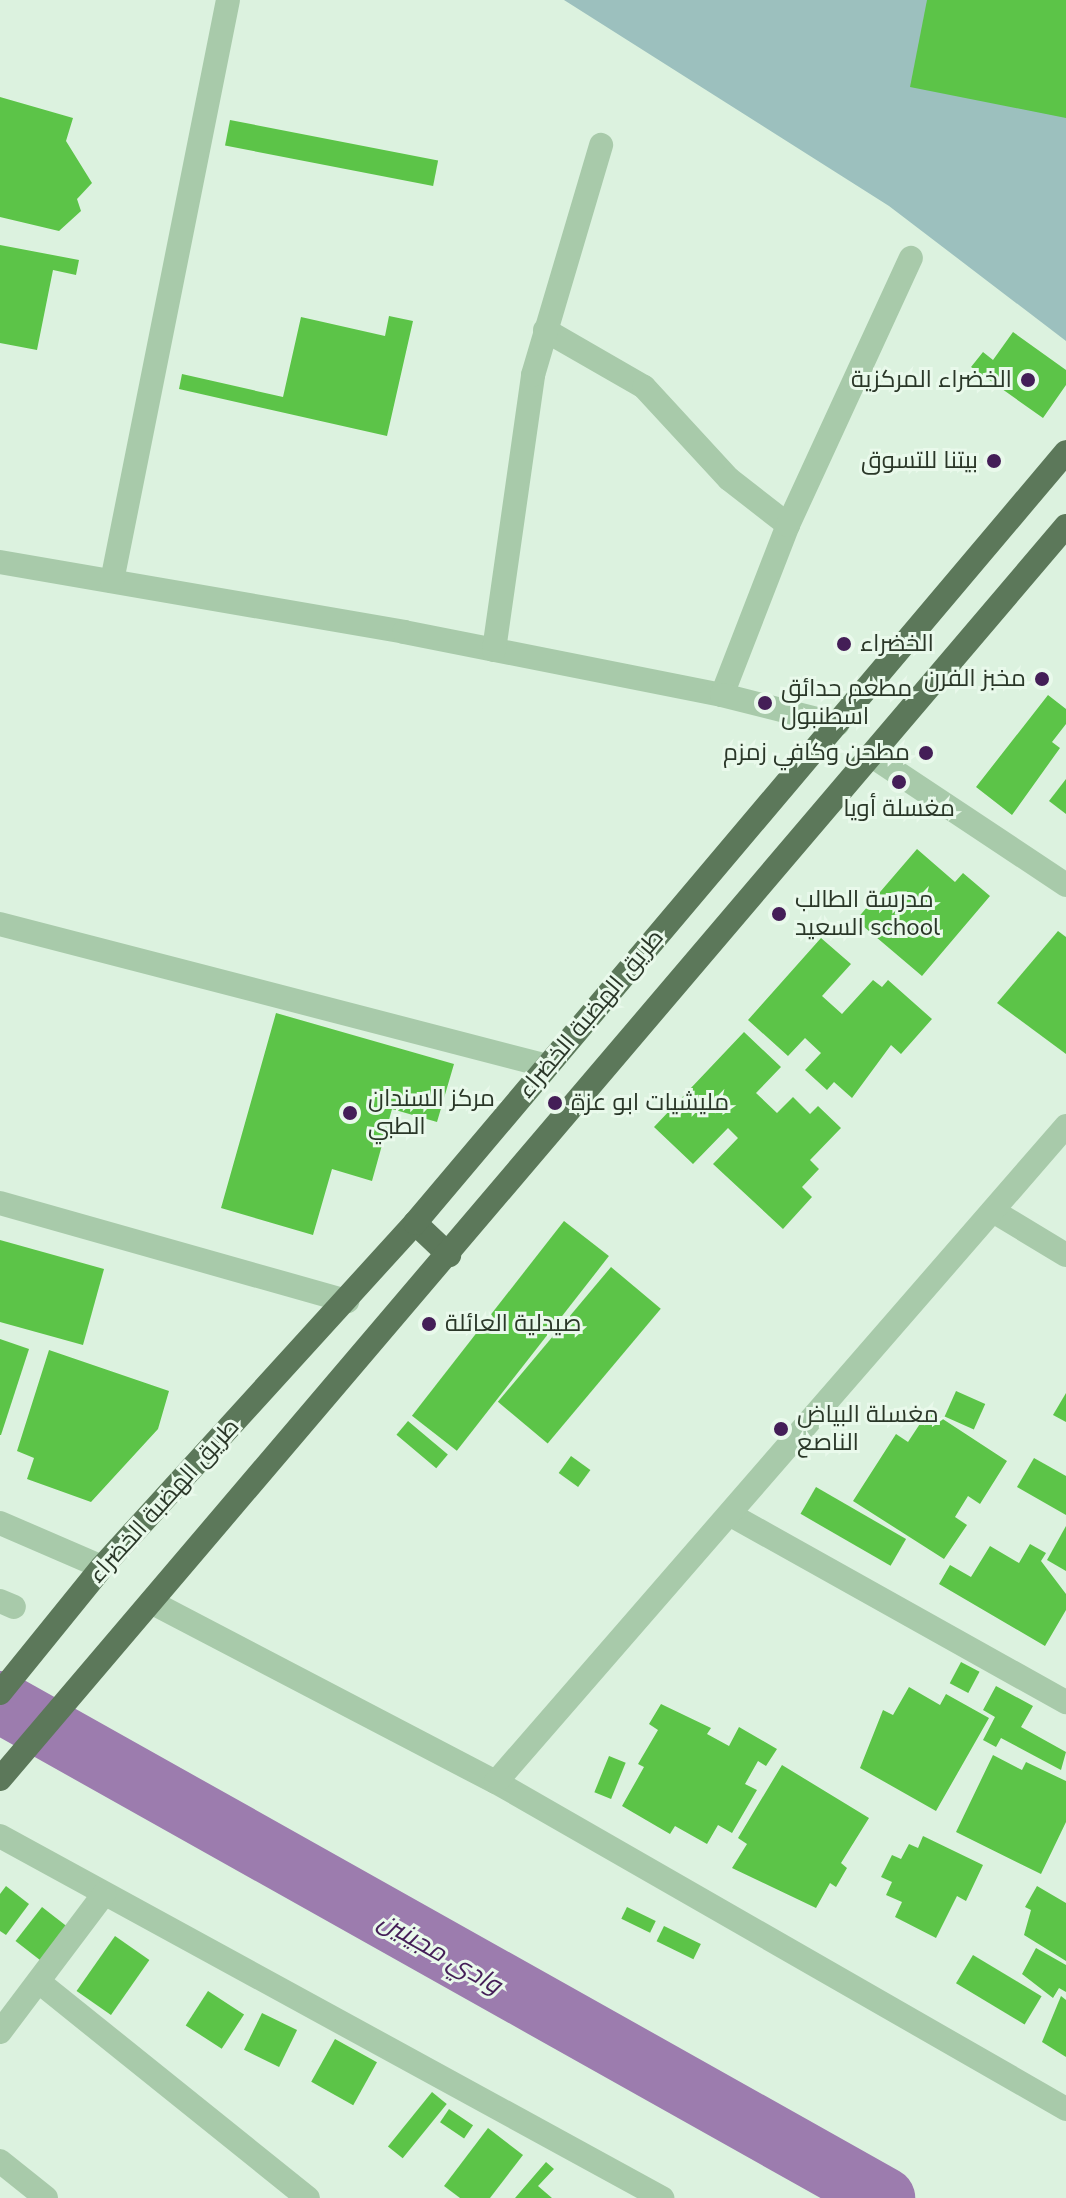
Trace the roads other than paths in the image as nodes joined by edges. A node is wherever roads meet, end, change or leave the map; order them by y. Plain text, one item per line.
1 (228, 0) edge
2 (601, 145) dead end
3 (911, 258) dead end
4 (545, 330) junction
5 (1066, 452) edge
6 (788, 525) junction
7 (1066, 526) edge
8 (0, 562) edge
9 (112, 581) junction
10 (494, 650) junction
11 (722, 695) junction
12 (837, 724) junction
13 (872, 756) junction
14 (1066, 885) edge
15 (0, 924) edge
16 (547, 1066) junction
17 (1066, 1126) edge
18 (0, 1203) edge
19 (993, 1211) junction
20 (415, 1223) junction
21 (449, 1255) junction
22 (1066, 1255) edge
23 (347, 1301) junction
24 (731, 1515) junction
25 (0, 1523) edge
26 (102, 1567) junction
27 (151, 1602) junction
28 (0, 1693) edge
29 (1066, 1702) edge
30 (0, 1779) edge
31 (496, 1782) junction
32 (0, 1836) edge
33 (104, 1894) junction
34 (39, 1982) junction
35 (0, 2032) edge
36 (1066, 2109) edge
37 (0, 2161) edge
38 (46, 2198) edge
39 (308, 2198) edge
40 (662, 2198) edge

1 - 9 street
2 - 4 street
3 - 6 street
4 - 6 street
4 - 10 street
5 - 12 main road, طريق الهضبة الخضراء
6 - 11 street
7 - 13 main road, طريق الهضبة الخضراء
8 - 9 street
9 - 10 street
10 - 11 street
11 - 12 street
12 - 16 main road, طريق الهضبة الخضراء
13 - 14 street
13 - 21 main road, طريق الهضبة الخضراء
15 - 16 street
16 - 20 main road, طريق الهضبة الخضراء
17 - 19 street
18 - 23 street
19 - 22 street
19 - 24 street
20 - 21 main road
20 - 23 main road, طريق الهضبة الخضراء
21 - 27 main road, طريق الهضبة الخضراء
23 - 26 main road, طريق الهضبة الخضراء
24 - 29 street
24 - 31 street
25 - 26 street
26 - 28 main road, طريق الهضبة الخضراء
27 - 30 main road, طريق الهضبة الخضراء
27 - 31 street
31 - 36 street
32 - 33 street
33 - 34 street
33 - 40 street
34 - 35 street
34 - 39 street
37 - 38 street

